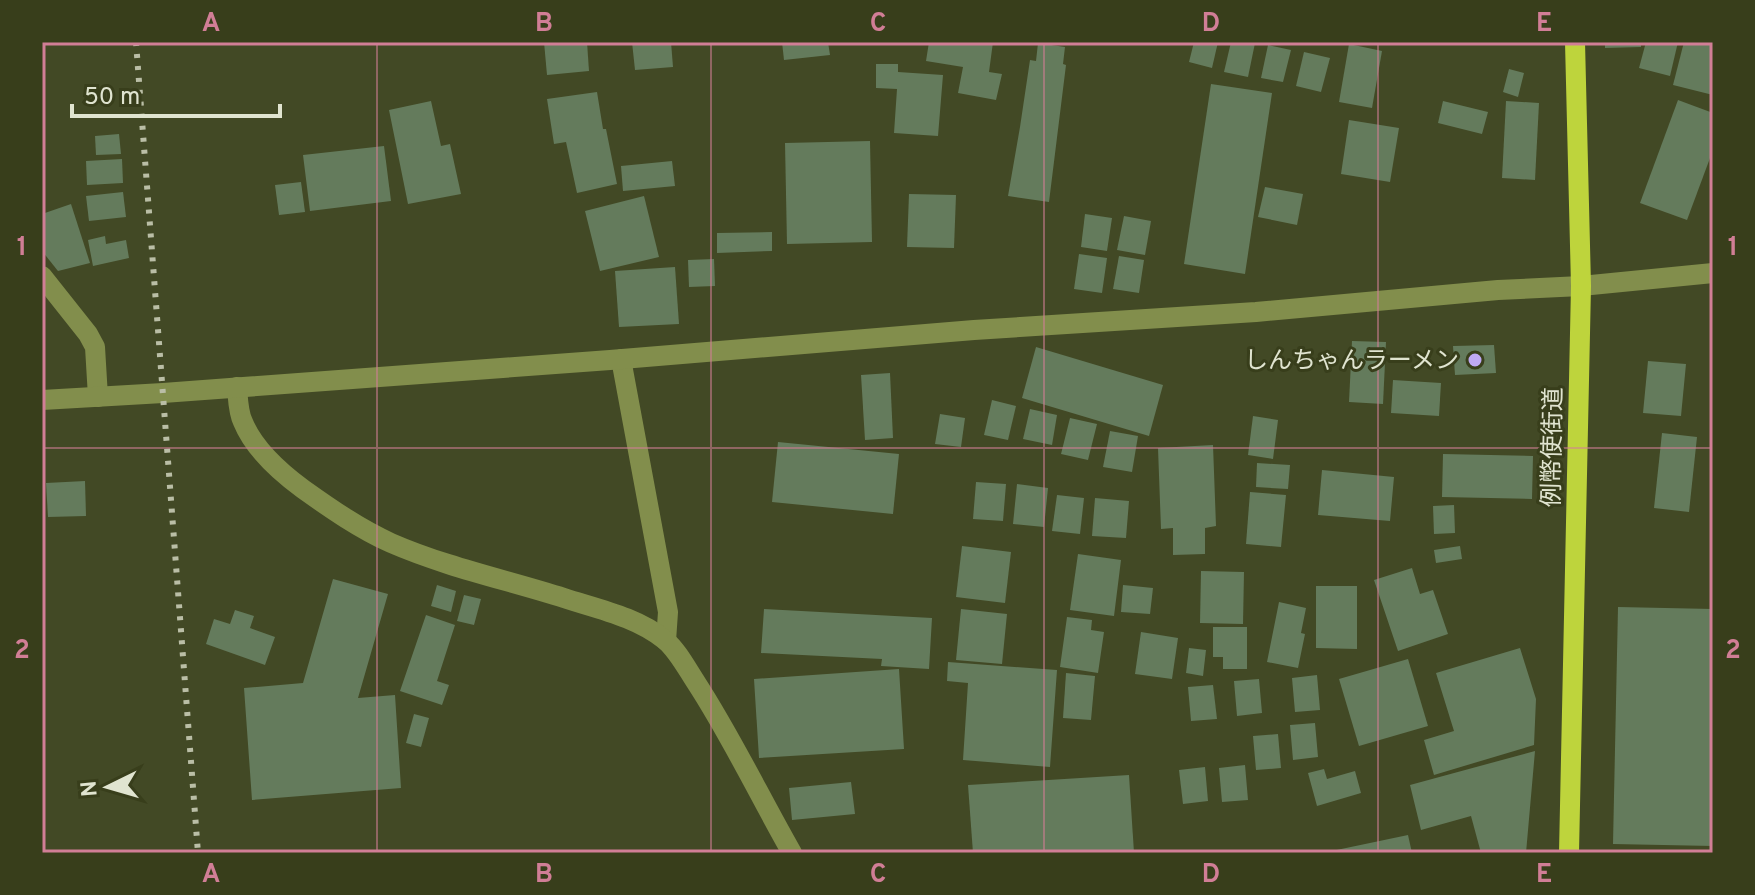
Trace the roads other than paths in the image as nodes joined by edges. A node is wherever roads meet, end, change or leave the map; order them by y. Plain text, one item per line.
1 (1575, 42) edge
2 (1713, 273) edge
3 (42, 276) edge
4 (1581, 286) junction
5 (621, 359) junction
6 (237, 387) junction
7 (98, 397) junction
8 (42, 400) edge
9 (666, 641) junction
10 (792, 853) edge
11 (1569, 853) edge

1 - 4 main road, 例幣使街道
2 - 4 street
3 - 7 street
4 - 5 street
4 - 11 main road, 例幣使街道
5 - 6 street
5 - 9 street
6 - 7 street
6 - 9 street
7 - 8 street
9 - 10 street

